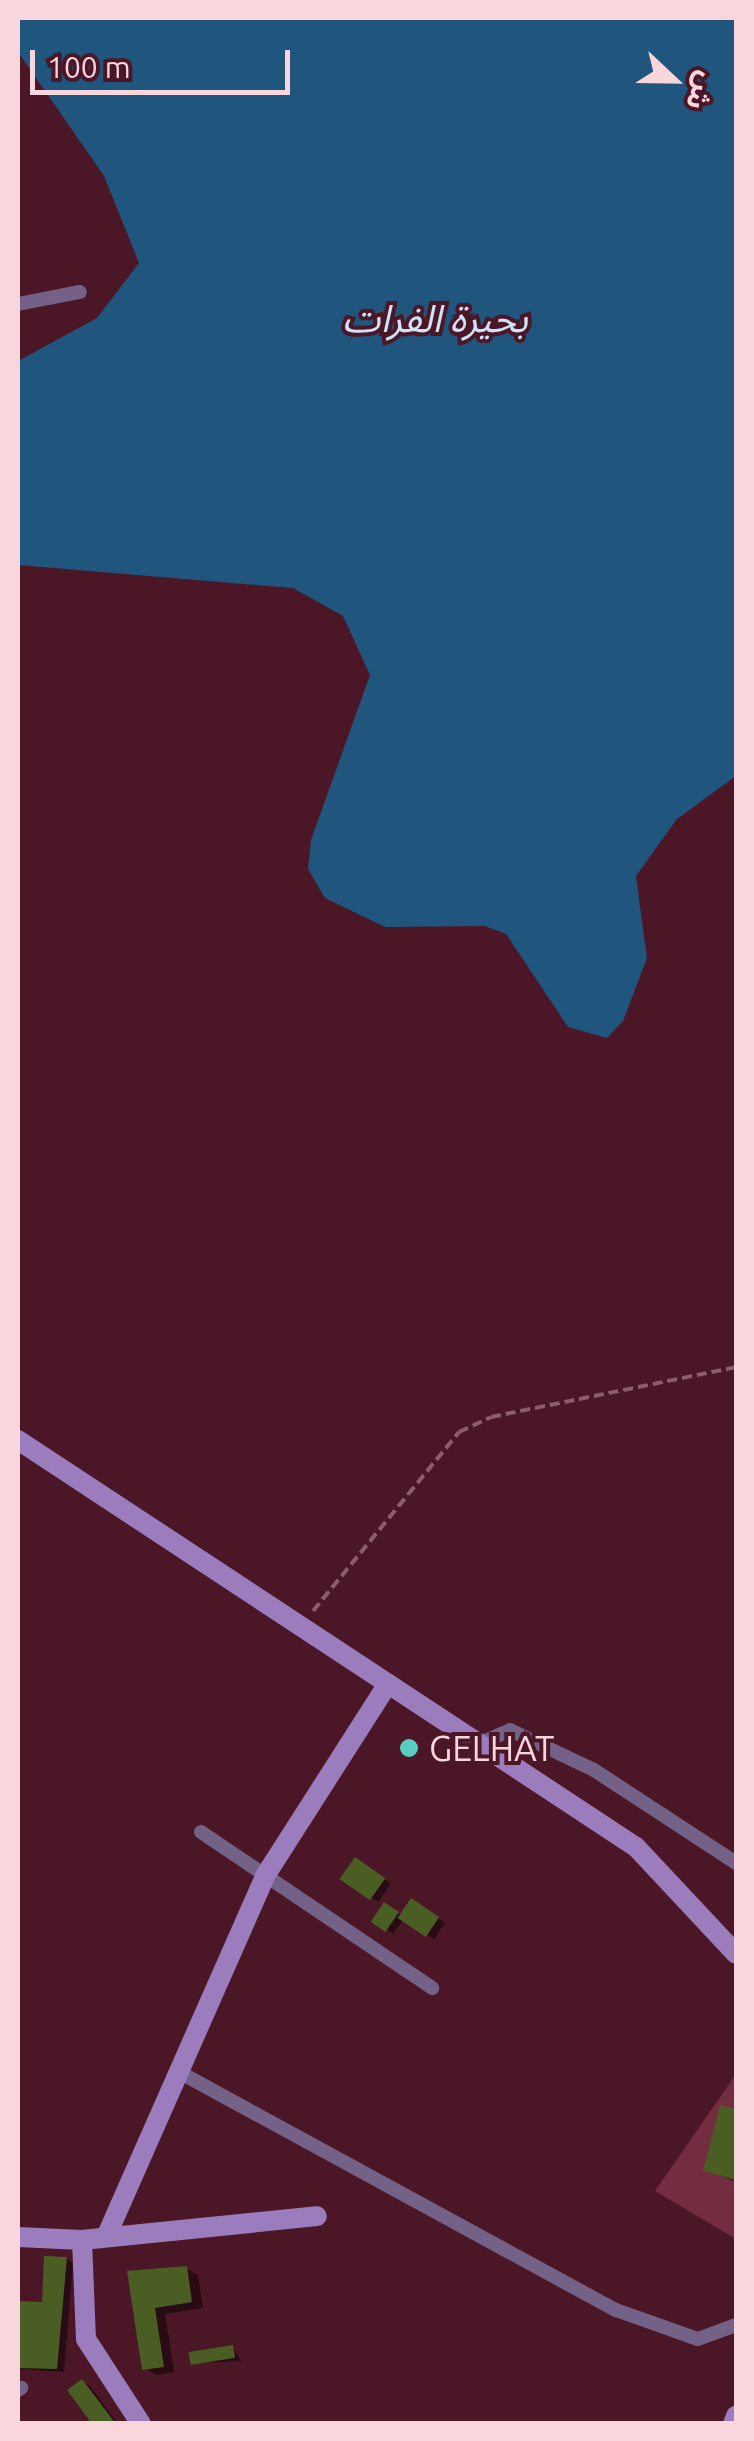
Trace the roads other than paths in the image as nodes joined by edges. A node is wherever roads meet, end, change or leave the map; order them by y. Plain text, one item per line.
1 (80, 292) dead end
2 (18, 304) edge
3 (18, 1440) edge
4 (388, 1684) junction
5 (479, 1744) junction
6 (201, 1832) dead end
7 (736, 1863) edge
8 (265, 1876) junction
9 (736, 1954) edge
10 (432, 1988) dead end
11 (179, 2072) junction
12 (317, 2216) dead end
13 (18, 2236) edge
14 (106, 2237) junction
15 (82, 2240) junction
16 (736, 2326) edge
17 (736, 2416) edge
18 (142, 2424) edge
19 (734, 2424) edge

1 - 2 street
3 - 4 street
4 - 5 street
4 - 8 street
5 - 7 street
5 - 9 street
6 - 8 street
8 - 10 street
8 - 11 street
11 - 14 street
11 - 16 street
12 - 14 street
13 - 15 street
14 - 15 street
15 - 18 street
17 - 19 street

